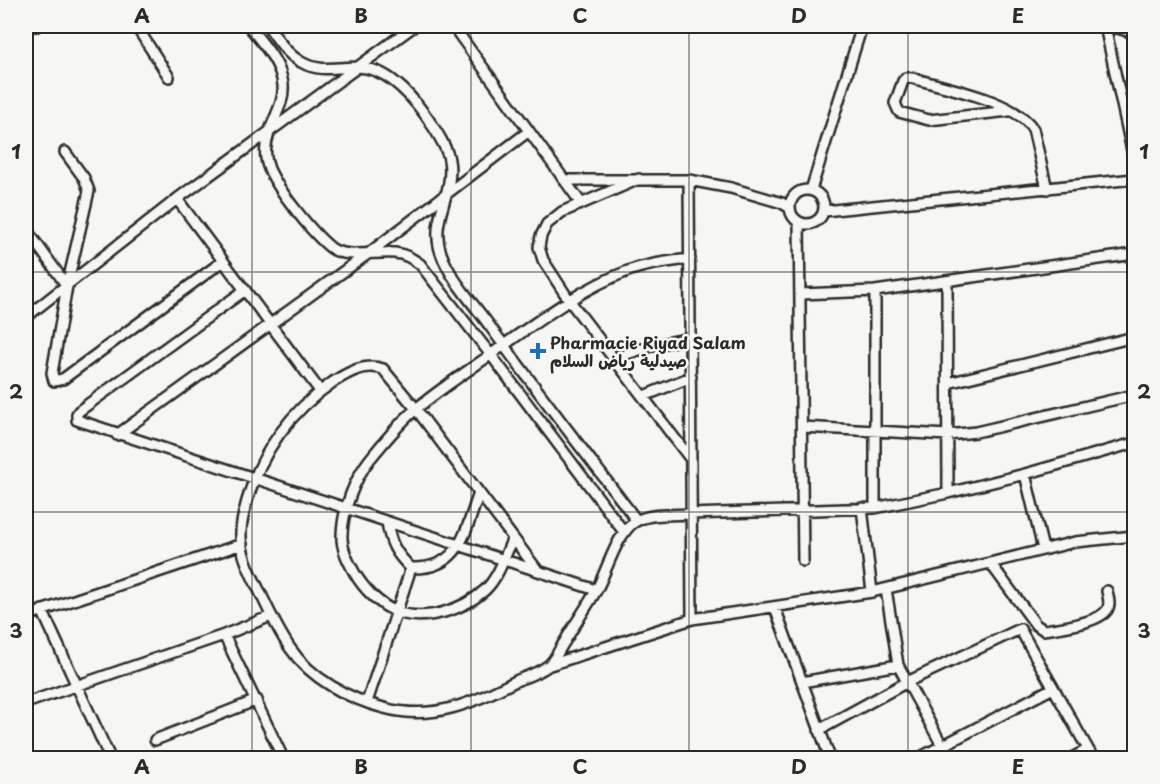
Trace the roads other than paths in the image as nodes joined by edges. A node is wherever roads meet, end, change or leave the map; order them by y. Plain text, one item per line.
1 (32, 26) edge
2 (37, 26) edge
3 (136, 26) edge
4 (249, 26) edge
5 (268, 26) edge
6 (414, 26) edge
7 (453, 26) edge
8 (862, 26) edge
9 (1106, 26) edge
10 (1111, 26) edge
11 (1134, 33) edge
12 (359, 67) junction
13 (169, 77) dead end
14 (1009, 111) junction
15 (270, 131) junction
16 (529, 131) junction
17 (65, 152) dead end
18 (1134, 160) edge
19 (639, 179) junction
20 (1134, 179) edge
21 (565, 180) junction
22 (689, 180) junction
23 (1047, 189) junction
24 (811, 190) junction
25 (447, 195) junction
26 (177, 198) junction
27 (581, 203) junction
28 (790, 208) junction
29 (824, 211) junction
30 (799, 222) junction
31 (26, 229) edge
32 (369, 253) junction
33 (1134, 254) edge
34 (690, 259) junction
35 (224, 261) junction
36 (947, 282) junction
37 (67, 286) junction
38 (245, 290) junction
39 (875, 291) junction
40 (800, 294) junction
41 (569, 300) junction
42 (26, 317) edge
43 (271, 325) junction
44 (1134, 337) edge
45 (690, 338) junction
46 (504, 345) junction
47 (491, 355) junction
48 (615, 358) junction
49 (691, 377) junction
50 (948, 383) junction
51 (320, 391) junction
52 (1134, 394) edge
53 (644, 396) junction
54 (416, 409) junction
55 (802, 427) junction
56 (875, 433) junction
57 (117, 435) junction
58 (948, 435) junction
59 (1134, 443) edge
60 (689, 457) junction
61 (1025, 474) junction
62 (253, 479) junction
63 (479, 493) junction
64 (948, 493) junction
65 (862, 508) junction
66 (875, 508) junction
67 (346, 509) junction
68 (803, 509) junction
69 (690, 514) junction
70 (637, 520) junction
71 (387, 522) junction
72 (624, 532) junction
73 (1134, 536) edge
74 (513, 538) junction
75 (242, 544) junction
76 (460, 546) junction
77 (1043, 549) junction
78 (503, 560) junction
79 (803, 561) dead end
80 (992, 564) junction
81 (411, 568) junction
82 (538, 571) junction
83 (886, 589) junction
84 (596, 590) junction
85 (1107, 591) dead end
86 (872, 592) junction
87 (775, 608) junction
88 (42, 610) junction
89 (397, 612) junction
90 (26, 616) edge
91 (271, 616) junction
92 (692, 619) junction
93 (224, 635) junction
94 (550, 665) junction
95 (898, 665) junction
96 (802, 682) junction
97 (907, 682) junction
98 (76, 686) junction
99 (1053, 688) junction
100 (257, 700) junction
101 (367, 702) junction
102 (26, 703) edge
103 (819, 730) junction
104 (155, 740) dead end
105 (942, 746) junction
106 (1087, 750) junction
107 (282, 756) edge
108 (106, 758) edge
109 (269, 759) edge
110 (830, 759) edge
111 (919, 759) edge
112 (949, 759) edge
113 (1072, 759) edge
114 (1093, 759) edge

1 - 2 street
3 - 13 street
4 - 15 street
5 - 12 street
6 - 12 street
7 - 16 street
8 - 24 street
9 - 18 street
10 - 11 street
12 - 15 street
12 - 25 street
14 - 14 street
14 - 23 street
15 - 26 street
15 - 32 street
16 - 21 street
16 - 25 street
17 - 37 street
19 - 21 street
19 - 22 street
19 - 27 street
20 - 23 street
21 - 27 street
22 - 28 street
22 - 34 street
23 - 29 street
24 - 28 street
24 - 29 street
25 - 32 street
25 - 46 street
26 - 35 street
26 - 37 street
27 - 41 street
28 - 30 street
29 - 30 street
30 - 40 street
31 - 37 street
32 - 43 street
32 - 47 street
33 - 36 street
34 - 41 street
34 - 45 street
35 - 37 street
35 - 38 street
36 - 39 street
36 - 50 street
37 - 42 street
38 - 43 street
38 - 57 street
39 - 40 street
39 - 56 street
40 - 55 street
41 - 46 street
41 - 48 street
43 - 51 street
43 - 57 street
44 - 50 street
45 - 48 street
45 - 49 street
46 - 47 street
46 - 70 street
47 - 54 street
47 - 72 street
48 - 53 street
49 - 53 street
49 - 60 street
50 - 58 street
51 - 54 street
51 - 62 street
52 - 58 street
53 - 60 street
54 - 63 street
54 - 67 street
55 - 56 street
55 - 68 street
56 - 58 street
56 - 66 street
57 - 62 street
58 - 64 street
59 - 61 street
60 - 69 street
61 - 64 street
61 - 77 street
62 - 67 street
62 - 75 street
63 - 74 street
63 - 76 street
64 - 66 street
65 - 66 street
65 - 68 street
65 - 86 street
67 - 71 street
67 - 89 street
68 - 69 street
68 - 79 street
69 - 70 street
69 - 92 street
70 - 72 street
71 - 76 street
71 - 81 street
72 - 84 street
73 - 77 street
74 - 78 street
74 - 82 street
75 - 88 street
75 - 91 street
76 - 78 street
76 - 81 street
77 - 80 street
78 - 82 street
78 - 89 street
80 - 83 street
80 - 85 street
81 - 89 street
82 - 84 street
83 - 86 street
83 - 95 street
84 - 94 street
86 - 87 street
87 - 92 street
87 - 96 street
88 - 90 street
88 - 98 street
89 - 101 street
91 - 93 street
91 - 101 street
92 - 94 street
93 - 98 street
93 - 100 street
94 - 101 street
95 - 96 street
95 - 97 street
96 - 103 street
97 - 99 street
97 - 103 street
97 - 105 street
98 - 102 street
98 - 108 street
99 - 105 street
99 - 106 street
100 - 104 street
100 - 107 street
103 - 110 street
105 - 111 street
105 - 112 street
106 - 113 street
106 - 114 street
107 - 109 street

